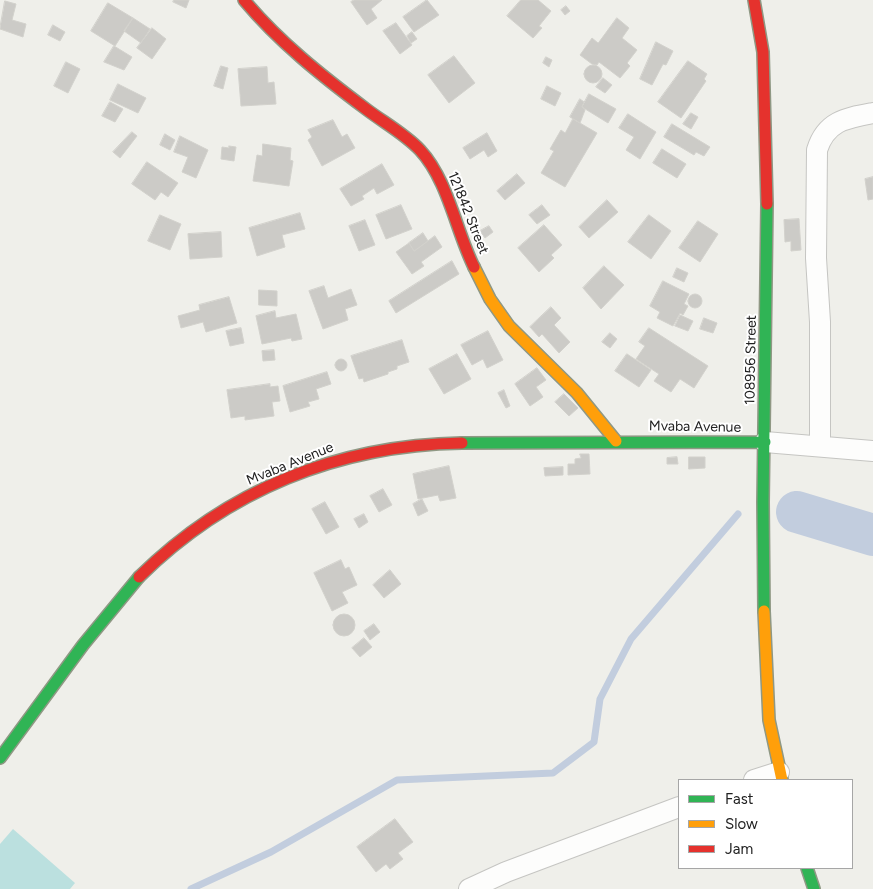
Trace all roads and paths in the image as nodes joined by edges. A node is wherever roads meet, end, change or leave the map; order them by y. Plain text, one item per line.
1 (244, 0) edge
2 (754, 0) edge
3 (873, 113) edge
4 (616, 441) junction
5 (765, 442) junction
6 (820, 446) junction
7 (873, 451) edge
8 (0, 758) edge
9 (781, 776) edge
10 (761, 779) edge
11 (678, 807) edge
12 (807, 869) edge
13 (469, 889) edge
14 (814, 889) edge

1 - 4 street, 121842 Street
2 - 5 street, 108956 Street
3 - 6 street
4 - 5 street, Mvaba Avenue
4 - 8 street, Mvaba Avenue
5 - 6 street
5 - 9 street, 108956 Street
6 - 7 street
9 - 10 street
11 - 13 street
12 - 14 street

